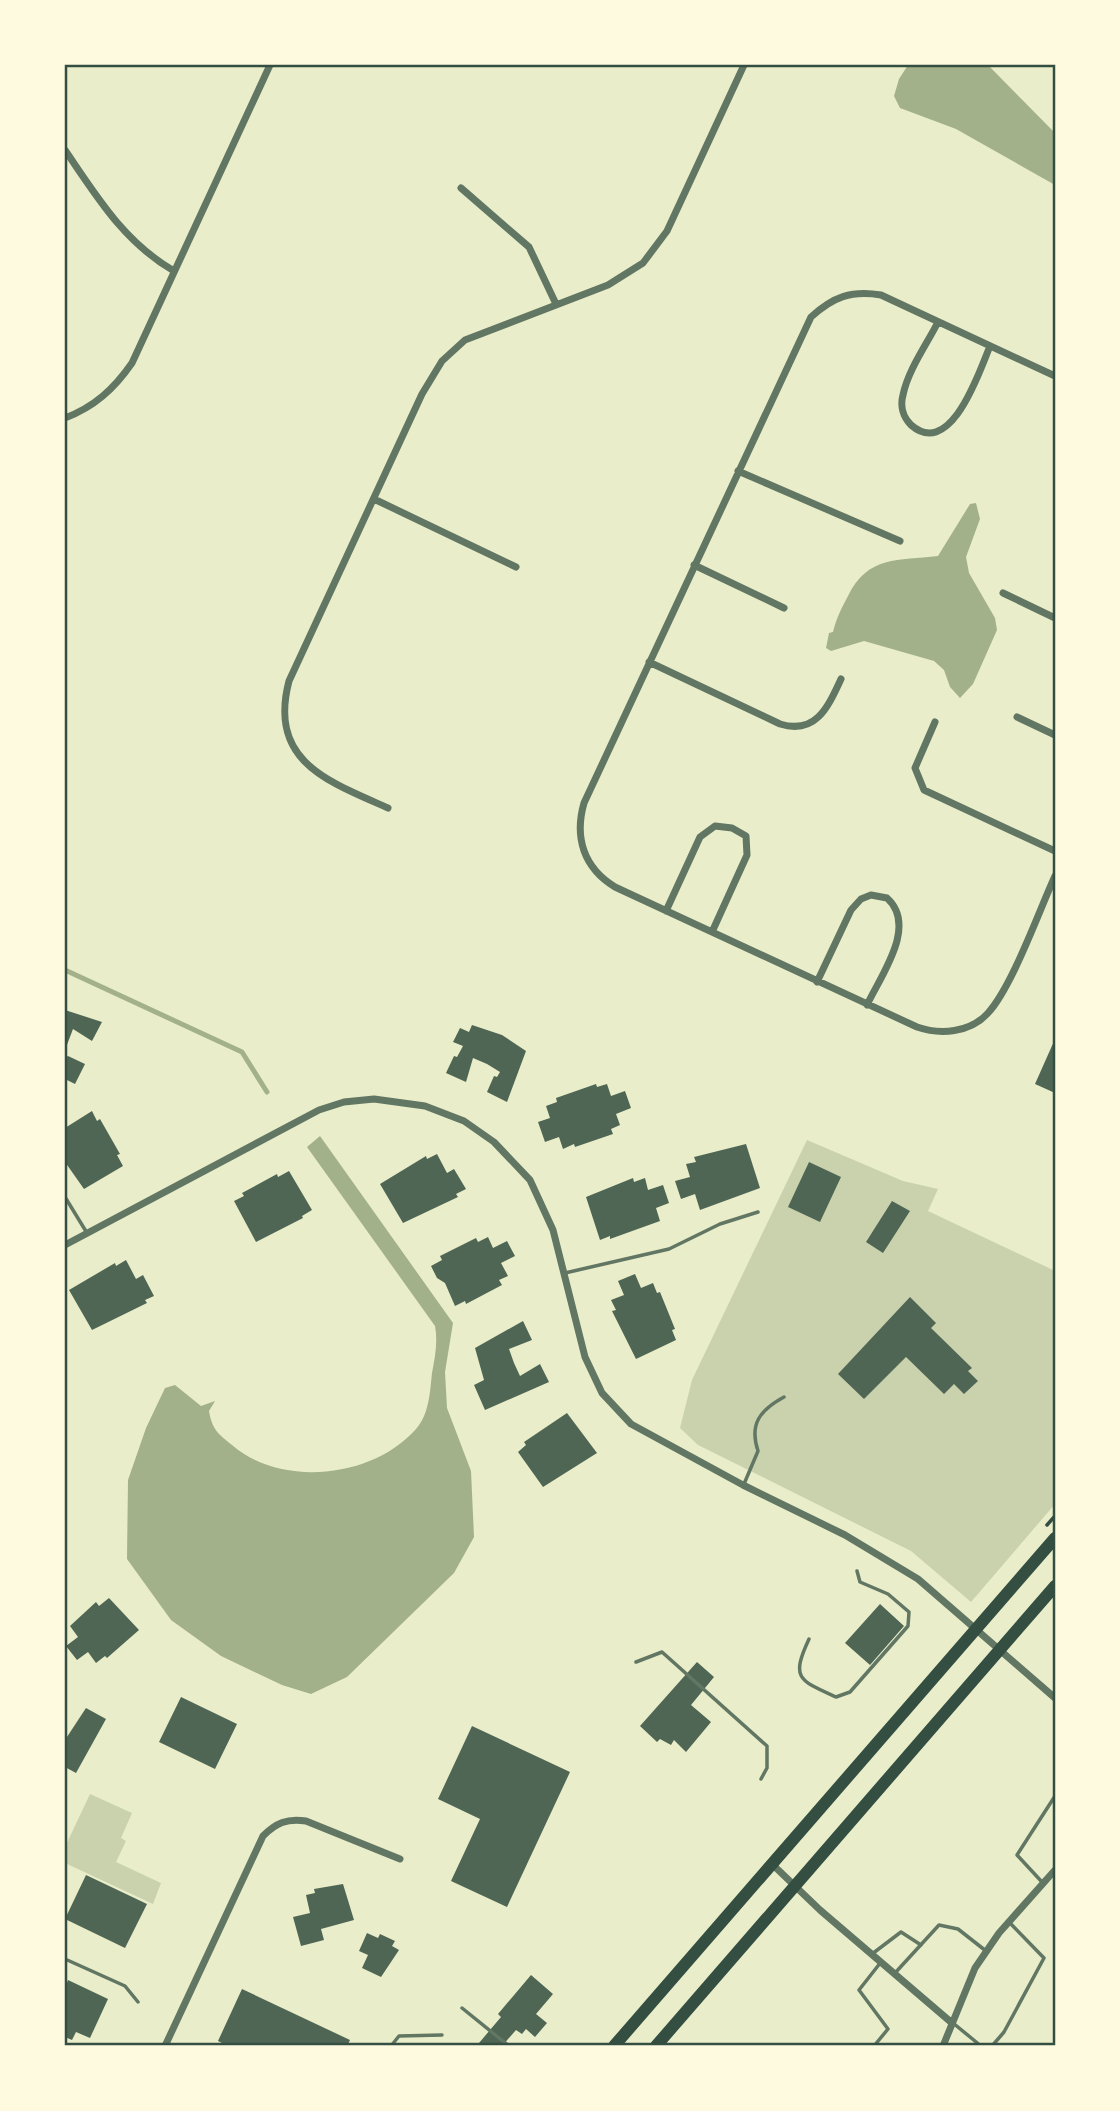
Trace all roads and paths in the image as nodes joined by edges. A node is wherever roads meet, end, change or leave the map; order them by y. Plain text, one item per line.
1 (270, 65) edge
2 (744, 65) edge
3 (65, 150) edge
4 (461, 188) dead end
5 (173, 271) junction
6 (556, 304) junction
7 (938, 322) junction
8 (990, 346) junction
9 (1055, 376) edge
10 (65, 418) edge
11 (738, 471) junction
12 (374, 499) junction
13 (900, 541) dead end
14 (694, 565) junction
15 (516, 566) dead end
16 (1003, 593) dead end
17 (784, 608) dead end
18 (1055, 618) edge
19 (649, 662) junction
20 (841, 679) dead end
21 (1017, 717) dead end
22 (935, 722) dead end
23 (1055, 735) edge
24 (388, 808) dead end
25 (1055, 851) edge
26 (1055, 876) edge
27 (666, 911) junction
28 (712, 932) junction
29 (817, 982) junction
30 (867, 1005) junction
31 (65, 1197) edge
32 (758, 1212) dead end
33 (86, 1233) junction
34 (65, 1245) edge
35 (565, 1273) junction
36 (784, 1397) dead end
37 (743, 1486) junction
38 (1055, 1538) edge
39 (858, 1571) dead end
40 (1055, 1586) edge
41 (975, 1629) junction
42 (809, 1639) dead end
43 (1000, 1651) junction
44 (636, 1662) dead end
45 (1055, 1698) edge
46 (761, 1779) dead end
47 (1055, 1797) edge
48 (400, 1859) dead end
49 (772, 1864) junction
50 (1055, 1870) edge
51 (1043, 1884) junction
52 (794, 1885) junction
53 (1010, 1923) junction
54 (920, 1945) junction
55 (986, 1951) junction
56 (872, 1954) junction
57 (65, 1959) edge
58 (881, 1962) junction
59 (895, 1974) junction
60 (138, 2002) dead end
61 (462, 2008) dead end
62 (952, 2023) junction
63 (442, 2035) dead end
64 (165, 2046) edge
65 (391, 2046) edge
66 (509, 2046) edge
67 (614, 2046) edge
68 (656, 2046) edge
69 (874, 2046) edge
70 (943, 2046) edge
71 (981, 2046) edge
72 (992, 2046) edge

1 - 5 street
2 - 6 street
3 - 5 street
4 - 6 street
5 - 10 street
6 - 12 street
7 - 8 street
7 - 8 street
7 - 11 street
8 - 9 street
11 - 13 street
11 - 14 street
12 - 15 street
12 - 24 street
14 - 17 street
14 - 19 street
16 - 18 street
19 - 20 street
19 - 27 street
21 - 23 street
22 - 25 street
26 - 30 street
27 - 28 street
27 - 28 street
28 - 29 street
29 - 30 street
29 - 30 street
31 - 33 lane
32 - 35 lane
33 - 34 street
33 - 35 street
35 - 37 street
36 - 37 lane
37 - 41 street
38 - 41 main road
39 - 42 lane
40 - 43 main road
41 - 43 street
41 - 49 main road
43 - 45 street
43 - 52 main road
44 - 46 lane
47 - 51 lane
48 - 64 street
49 - 52 street
49 - 67 main road
50 - 51 street
51 - 53 street
52 - 56 street
52 - 68 main road
53 - 55 street
53 - 72 lane
54 - 55 lane
54 - 56 lane
54 - 59 lane
55 - 62 street
56 - 58 street
57 - 60 lane
58 - 59 street
58 - 69 lane
59 - 62 street
61 - 66 lane
62 - 70 street
62 - 71 lane
63 - 65 lane

